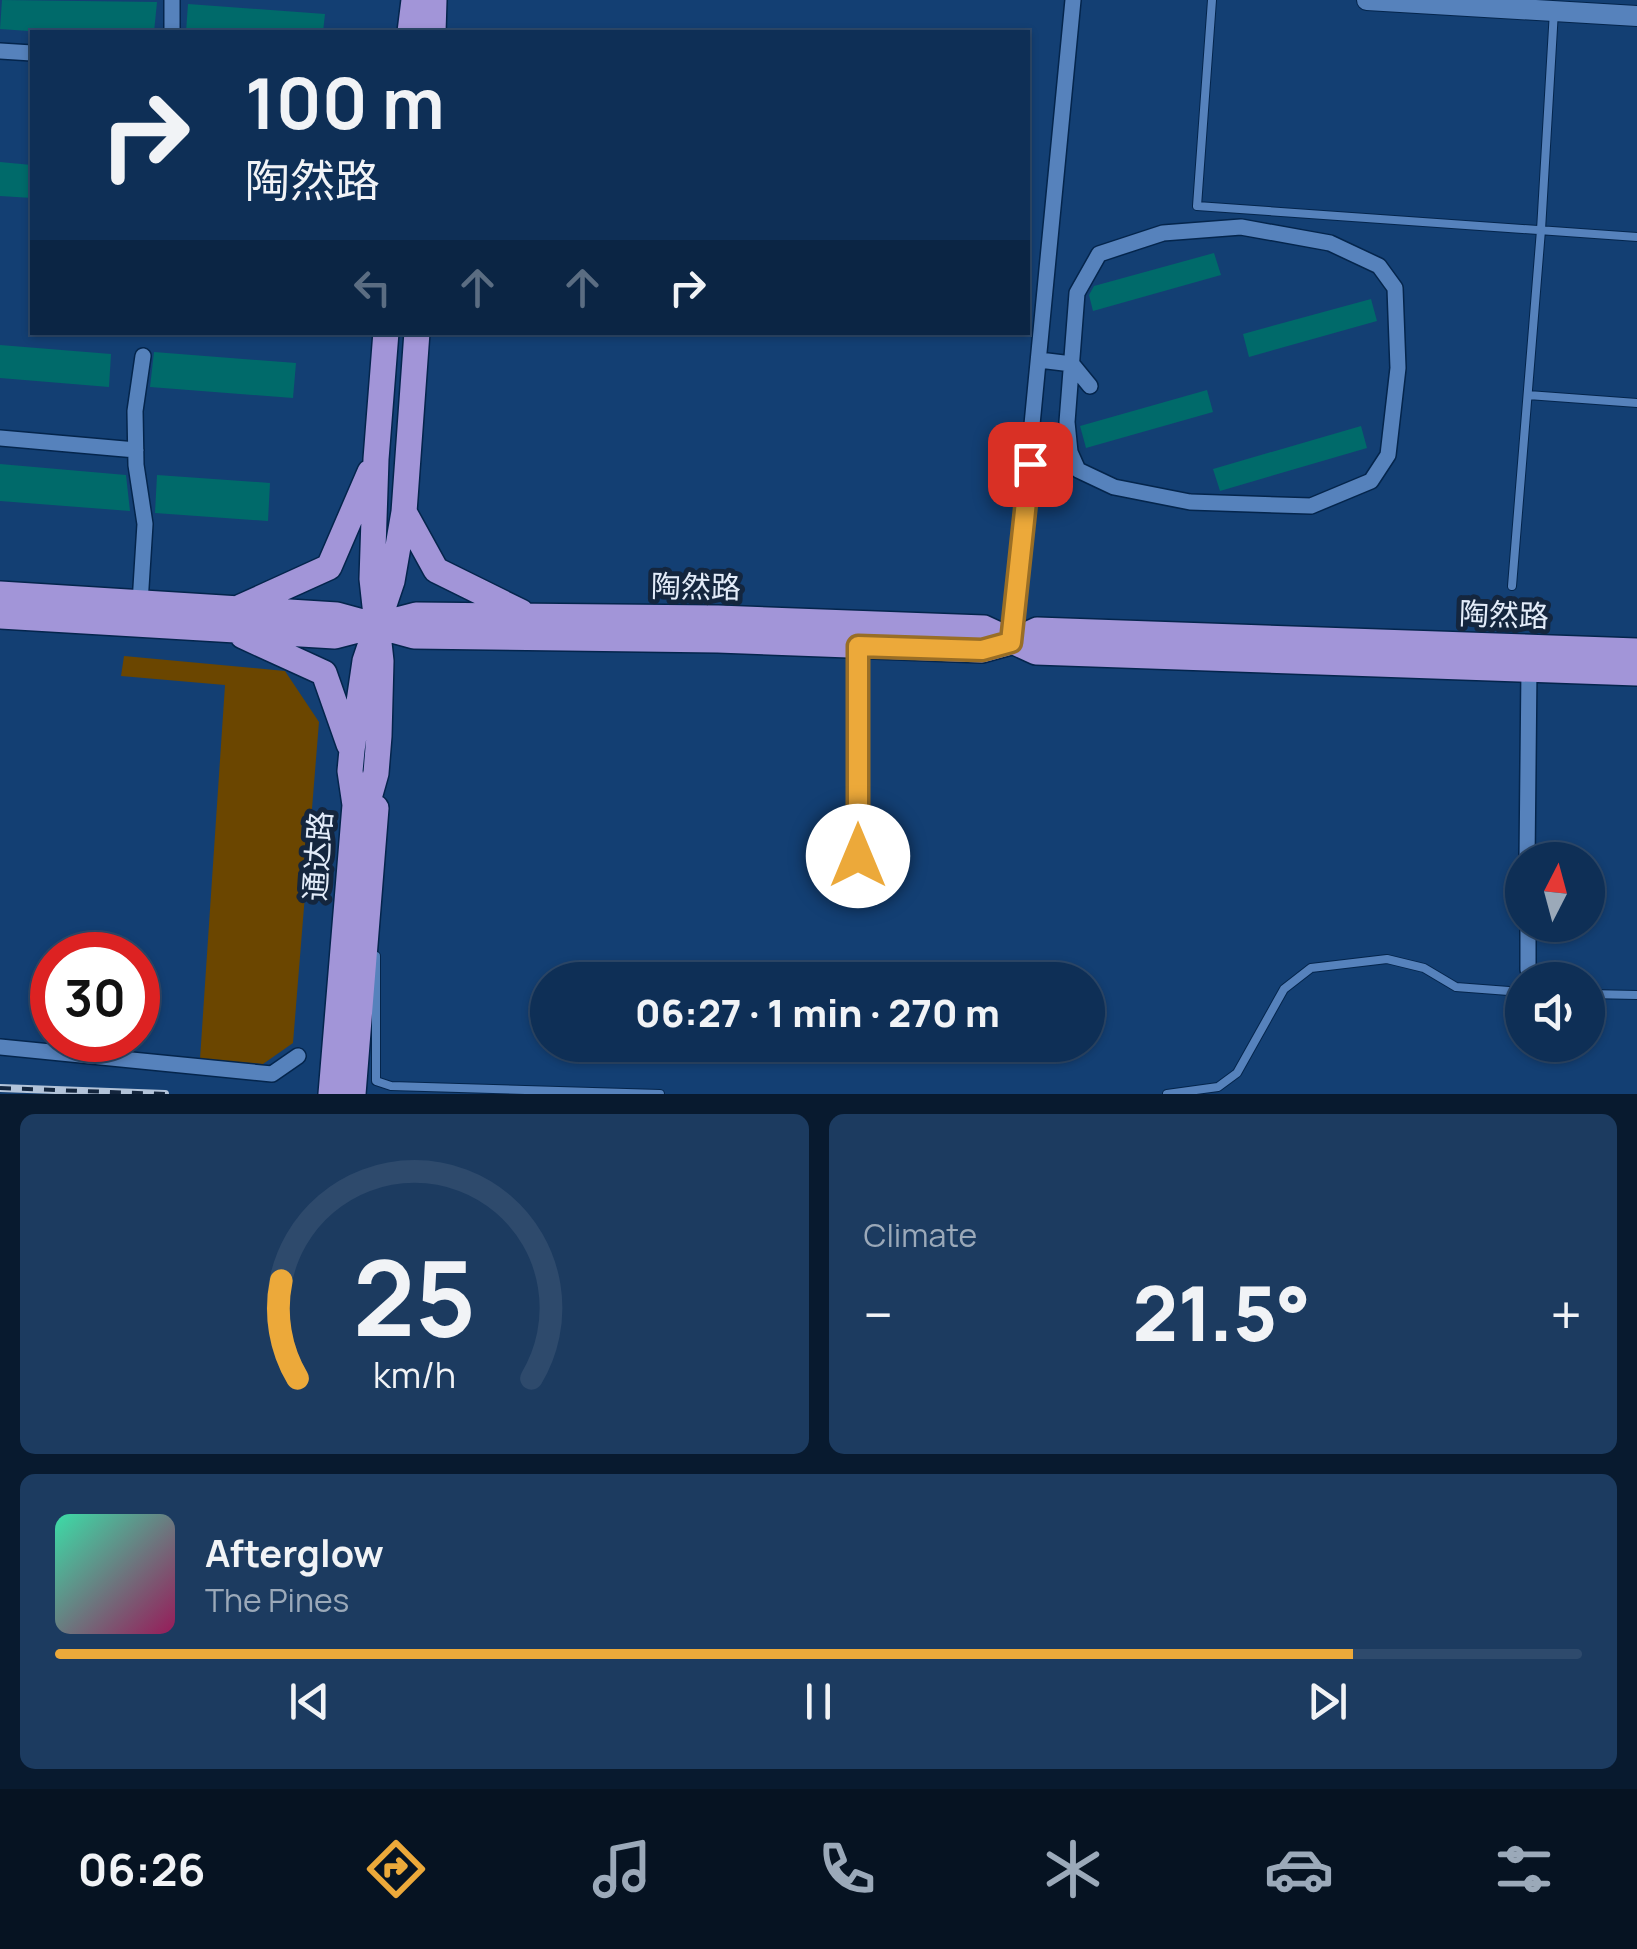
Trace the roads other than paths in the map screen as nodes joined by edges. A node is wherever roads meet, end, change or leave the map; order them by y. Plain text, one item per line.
1 (172, 0) edge
2 (414, 0) edge
3 (434, 0) edge
4 (1073, 0) edge
5 (1212, 0) edge
6 (1367, 0) edge
7 (1392, 1) edge
8 (1554, 11) junction
9 (1637, 16) edge
10 (172, 30) edge
11 (410, 30) edge
12 (433, 30) edge
13 (0, 50) edge
14 (30, 53) edge
15 (1541, 230) junction
16 (1637, 237) edge
17 (386, 335) edge
18 (417, 335) edge
19 (143, 356) dead end
20 (1039, 360) junction
21 (1072, 364) junction
22 (1090, 386) dead end
23 (1528, 395) junction
24 (1637, 403) edge
25 (0, 438) edge
26 (136, 450) junction
27 (376, 459) junction
28 (404, 512) junction
29 (1512, 586) dead end
30 (0, 594) edge
31 (140, 602) junction
32 (0, 616) edge
33 (530, 616) junction
34 (233, 619) junction
35 (378, 626) junction
36 (1011, 642) junction
37 (858, 646) junction
38 (1637, 651) edge
39 (1529, 669) junction
40 (1637, 673) edge
41 (359, 765) junction
42 (376, 809) junction
43 (1527, 842) edge
44 (858, 892) dead end
45 (376, 932) dead end
46 (376, 950) dead end
47 (1505, 991) edge
48 (1605, 994) edge
49 (1637, 995) edge
50 (0, 1047) edge
51 (298, 1056) dead end
52 (319, 1094) edge
53 (331, 1094) edge
54 (344, 1094) edge
55 (353, 1094) edge
56 (660, 1094) edge
57 (1166, 1094) edge

1 - 10 street
2 - 11 main road
3 - 12 main road
4 - 20 street
5 - 15 lane
6 - 7 street
7 - 8 street
8 - 9 street
8 - 15 lane
13 - 14 street
15 - 16 lane
15 - 23 lane
17 - 27 main road, 通达路
18 - 28 main road, 通达路
19 - 26 street
20 - 21 street
20 - 36 street
21 - 21 street
21 - 22 street
23 - 24 lane
23 - 29 lane
25 - 26 street
26 - 31 street
27 - 34 main road
27 - 35 main road, 通达路
28 - 33 main road
28 - 35 main road, 通达路
30 - 31 main road, 陶然路
31 - 34 main road, 陶然路
32 - 34 main road, 陶然路
33 - 35 main road, 陶然路
33 - 36 main road, 陶然路
34 - 35 main road, 陶然路
34 - 41 main road
35 - 37 main road, 陶然路
35 - 41 main road, 通达路
36 - 37 main road, 陶然路
36 - 38 main road, 陶然路
36 - 39 main road, 陶然路
37 - 44 street
39 - 40 main road, 陶然路
39 - 43 street
41 - 42 main road
41 - 52 main road
41 - 53 main road, 通达路
41 - 54 main road, 通达路
42 - 45 lane
42 - 55 main road
46 - 56 lane
47 - 57 lane
48 - 49 lane
50 - 51 street

